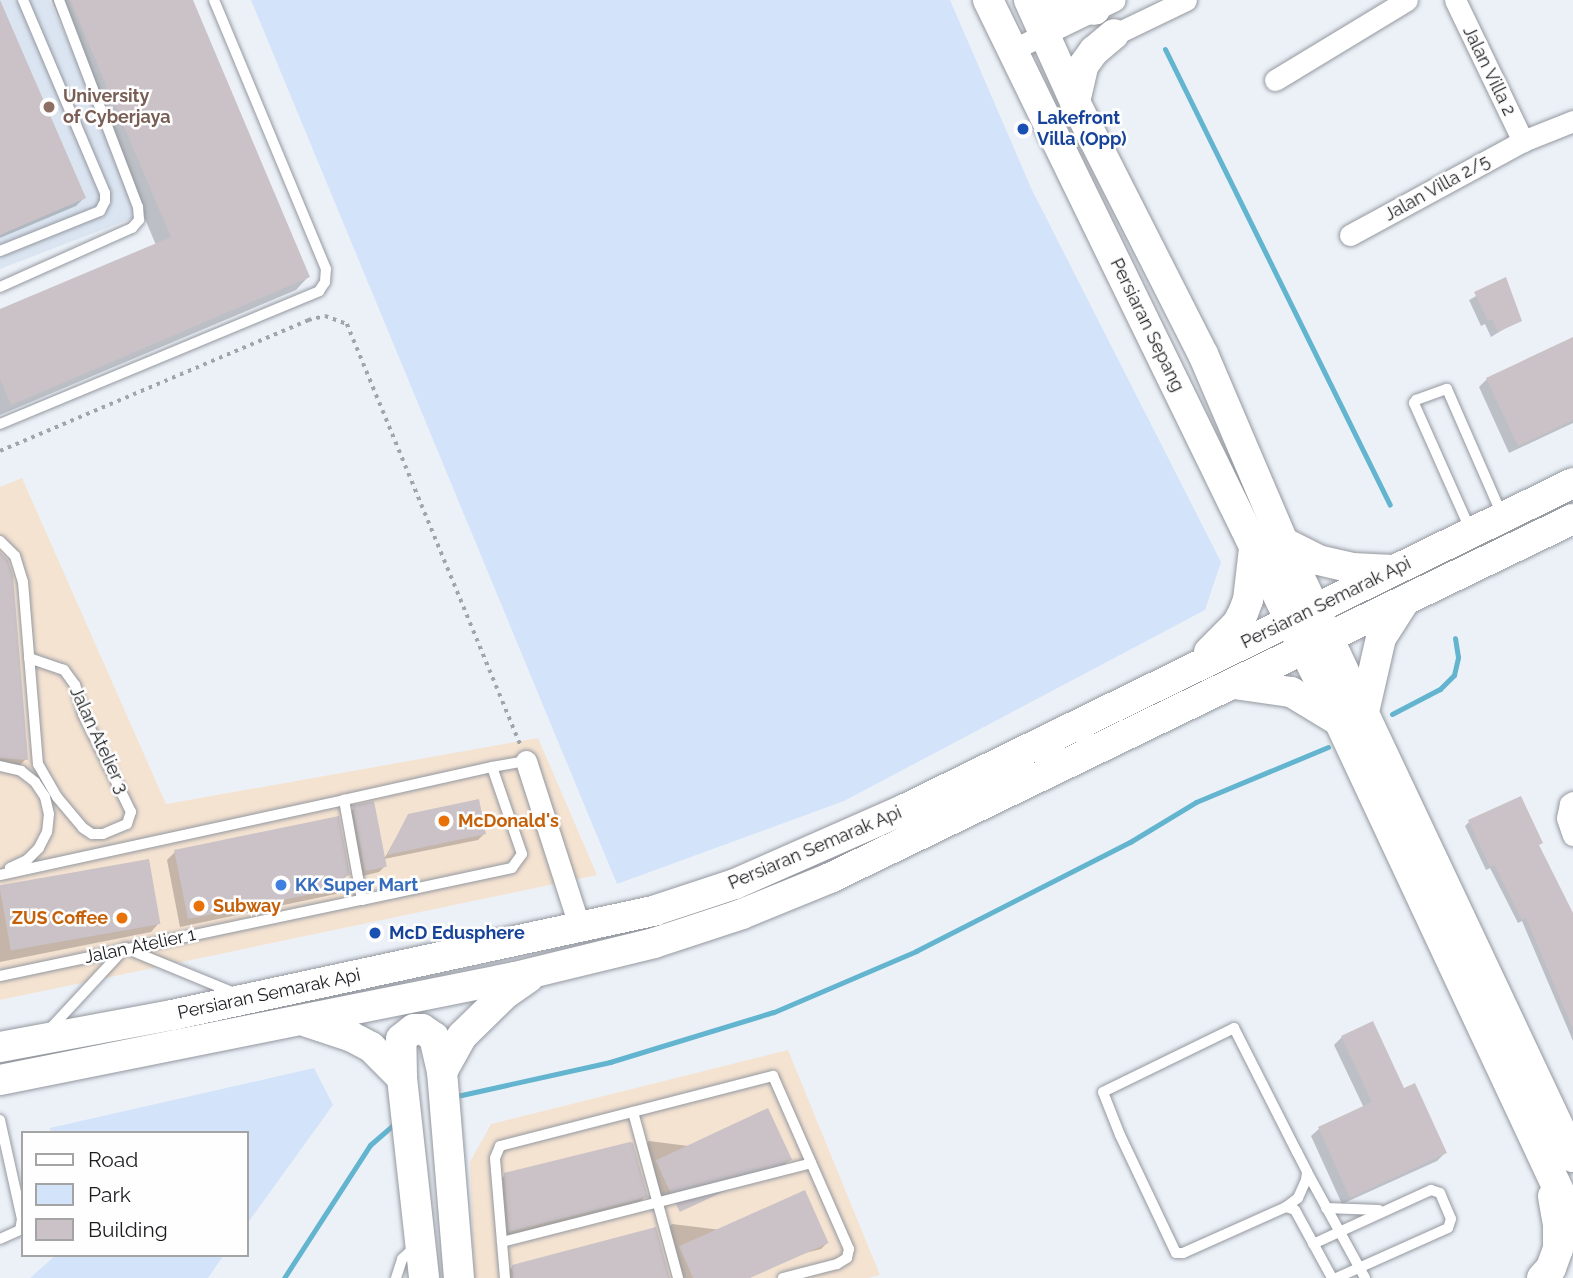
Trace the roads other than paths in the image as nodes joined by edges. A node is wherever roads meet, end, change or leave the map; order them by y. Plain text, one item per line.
1 (23, 0) edge
2 (59, 0) edge
3 (214, 0) edge
4 (988, 0) edge
5 (1029, 0) edge
6 (1035, 0) edge
7 (1186, 0) edge
8 (1407, 0) edge
9 (1455, 0) edge
10 (1105, 5) edge
11 (1044, 33) junction
12 (1114, 34) junction
13 (1012, 50) junction
14 (1058, 64) junction
15 (1027, 80) junction
16 (1275, 80) dead end
17 (1075, 102) junction
18 (1573, 121) edge
19 (1523, 141) junction
20 (1350, 236) dead end
21 (0, 251) edge
22 (0, 287) edge
23 (0, 424) edge
24 (1573, 483) edge
25 (1503, 517) junction
26 (1573, 519) edge
27 (1472, 533) junction
28 (0, 541) edge
29 (1283, 542) junction
30 (1254, 549) junction
31 (1395, 570) junction
32 (1404, 601) junction
33 (1316, 609) junction
34 (1289, 622) junction
35 (1317, 645) junction
36 (29, 658) junction
37 (1191, 669) junction
38 (1234, 684) junction
39 (1352, 716) junction
40 (526, 761) joint
41 (0, 766) edge
42 (492, 767) junction
43 (344, 800) junction
44 (1571, 803) edge
45 (1573, 835) edge
46 (0, 870) edge
47 (0, 875) edge
48 (362, 900) junction
49 (579, 925) junction
50 (125, 948) junction
51 (538, 971) junction
52 (0, 976) edge
53 (247, 999) junction
54 (298, 1021) junction
55 (40, 1040) junction
56 (0, 1047) edge
57 (442, 1072) junction
58 (402, 1078) junction
59 (0, 1080) edge
60 (633, 1112) junction
61 (0, 1120) edge
62 (3, 1144) edge
63 (1560, 1160) edge
64 (811, 1163) junction
65 (1307, 1172) junction
66 (658, 1204) junction
67 (1286, 1207) junction
68 (1326, 1209) junction
69 (1384, 1209) junction
70 (21, 1215) edge
71 (1573, 1221) edge
72 (21, 1224) edge
73 (1339, 1231) junction
74 (0, 1239) edge
75 (422, 1242) junction
76 (502, 1242) junction
77 (1313, 1244) junction
78 (1359, 1267) junction
79 (397, 1278) edge
80 (424, 1278) edge
81 (458, 1278) edge
82 (505, 1278) edge
83 (678, 1278) edge
84 (783, 1278) edge
85 (1334, 1278) edge
86 (1365, 1278) edge
87 (1542, 1278) edge

1 - 21 lane
2 - 22 lane
3 - 23 lane
4 - 13 main road, Persiaran Sepang
5 - 11 main road, Persiaran Sepang
6 - 10 main road
7 - 12 street
8 - 16 street
9 - 19 street, Jalan Villa 2
10 - 11 street
11 - 13 street
11 - 14 main road, Persiaran Sepang
12 - 14 street
12 - 17 main road
13 - 15 main road, Persiaran Sepang
14 - 15 street
14 - 17 main road, Persiaran Sepang
15 - 30 main road, Persiaran Sepang
17 - 29 main road, Persiaran Sepang
18 - 19 street, Jalan Villa 2/5
19 - 20 street, Jalan Villa 2/5
24 - 25 main road, Persiaran Semarak Api
25 - 27 main road, Persiaran Semarak Api
25 - 27 lane
26 - 32 main road, Persiaran Semarak Api
27 - 31 main road, Persiaran Semarak Api
28 - 36 lane, Jalan Atelier 3
29 - 31 main road
29 - 33 main road, Persiaran Sepang
30 - 34 main road, Persiaran Sepang
30 - 37 main road
31 - 33 main road, Persiaran Semarak Api
32 - 35 main road, Persiaran Semarak Api
32 - 39 main road
33 - 34 main road, Persiaran Semarak Api
33 - 35 main road, Persiaran Sepang
34 - 35 main road, Persiaran Sepang
34 - 37 main road, Persiaran Semarak Api
35 - 38 main road, Persiaran Semarak Api
35 - 39 main road
36 - 36 lane, Jalan Atelier 3
37 - 49 main road, Persiaran Semarak Api
38 - 39 main road
38 - 51 main road, Persiaran Semarak Api
39 - 63 main road
40 - 42 lane
40 - 49 street
41 - 46 lane
42 - 43 lane
42 - 48 lane, Jalan Atelier 1
43 - 47 lane
43 - 48 lane
44 - 45 street
48 - 50 lane, Jalan Atelier 1
49 - 53 main road, Persiaran Semarak Api
50 - 52 lane, Jalan Atelier 1
50 - 53 lane
50 - 55 lane
51 - 54 main road, Persiaran Semarak Api
51 - 57 main road
53 - 55 main road, Persiaran Semarak Api
54 - 58 main road
54 - 59 main road, Persiaran Semarak Api
55 - 56 main road, Persiaran Semarak Api
57 - 58 main road
57 - 81 main road
58 - 75 main road
60 - 64 lane
60 - 66 lane
60 - 76 lane
61 - 62 lane
62 - 70 lane
63 - 71 main road
63 - 87 main road
64 - 66 lane
64 - 84 lane
65 - 67 lane
65 - 67 lane
65 - 68 lane
66 - 76 lane
66 - 83 lane
67 - 77 lane
68 - 69 lane
68 - 73 lane
69 - 73 lane
69 - 78 lane
72 - 74 lane
73 - 77 lane
73 - 78 lane
75 - 79 lane
75 - 80 main road
76 - 82 lane
77 - 85 lane
78 - 85 lane
78 - 86 lane

